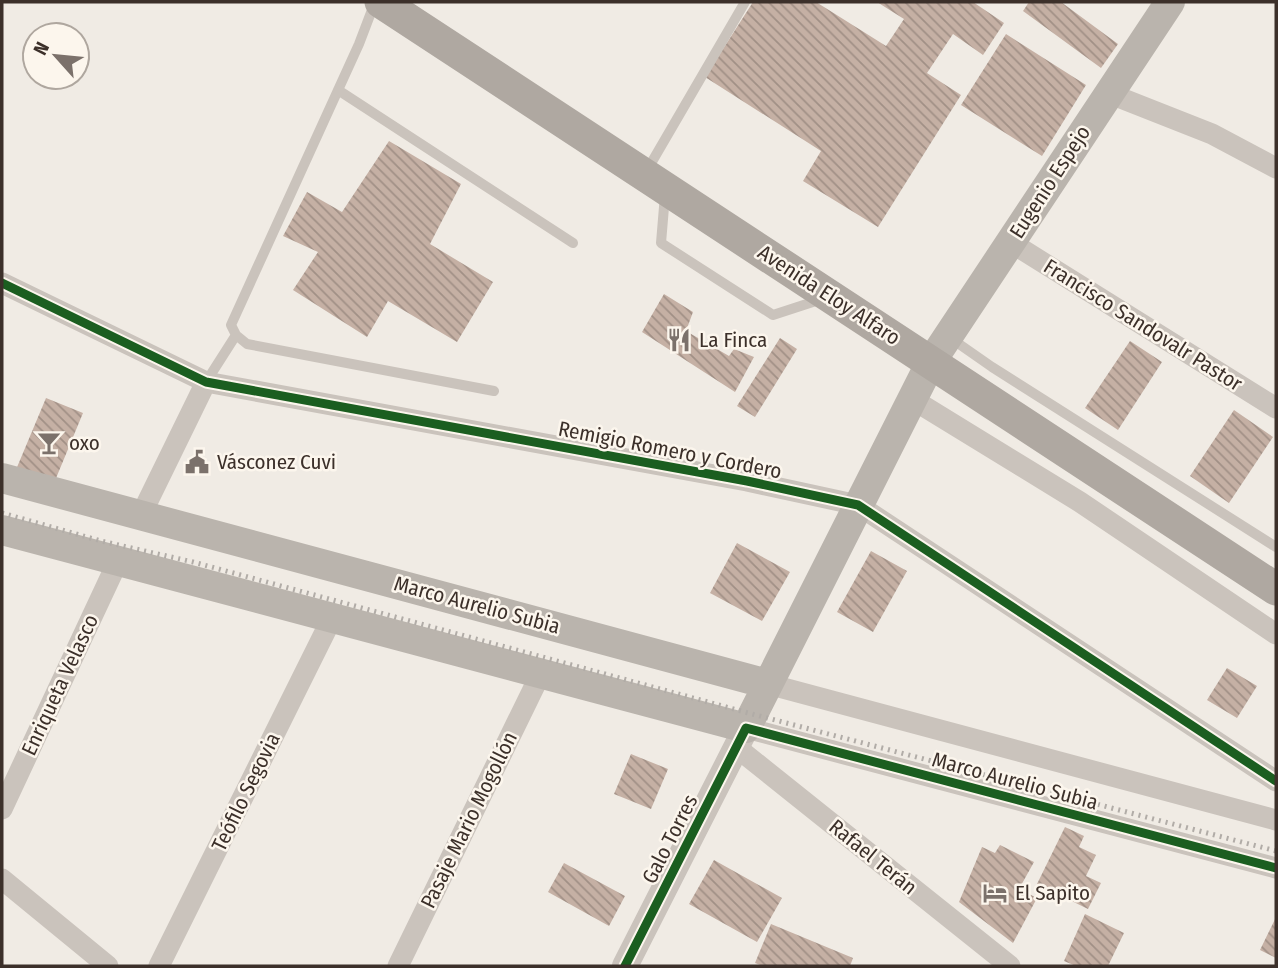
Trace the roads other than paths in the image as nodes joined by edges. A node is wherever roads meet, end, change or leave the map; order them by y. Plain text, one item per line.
1 (375, 2) edge
2 (381, 2) edge
3 (745, 2) edge
4 (1170, 2) edge
5 (338, 90) junction
6 (1108, 93) junction
7 (1276, 167) edge
8 (655, 181) junction
9 (1010, 242) junction
10 (573, 243) dead end
11 (2, 283) edge
12 (831, 296) junction
13 (236, 335) junction
14 (939, 349) junction
15 (206, 382) junction
16 (494, 391) dead end
17 (912, 399) junction
18 (1276, 408) edge
19 (2, 478) edge
20 (858, 505) junction
21 (141, 515) junction
22 (2, 530) edge
23 (1276, 547) edge
24 (118, 561) junction
25 (1276, 589) edge
26 (332, 618) junction
27 (1276, 634) edge
28 (541, 673) junction
29 (768, 684) junction
30 (741, 737) junction
31 (1276, 781) edge
32 (2, 809) edge
33 (1276, 820) edge
34 (1276, 868) edge
35 (2, 879) edge
36 (108, 966) edge
37 (159, 966) edge
38 (398, 966) edge
39 (625, 966) edge
40 (1010, 966) edge

1 - 5 lane
2 - 8 main road, Avenida Eloy Alfaro
3 - 8 lane
4 - 6 main road, Eugenio Espejo
5 - 10 lane
5 - 13 lane
6 - 7 street
6 - 9 main road, Eugenio Espejo
8 - 12 main road, Avenida Eloy Alfaro
8 - 12 lane
9 - 14 main road, Eugenio Espejo
9 - 18 street, Francisco Sandovalr Pastor
11 - 15 street, Remigio Romero y Cordero
12 - 14 main road, Avenida Eloy Alfaro
13 - 15 lane
13 - 16 lane
14 - 17 main road, Galo Torres
14 - 23 lane
14 - 25 main road, Avenida Eloy Alfaro
15 - 20 street, Remigio Romero y Cordero
15 - 21 street
17 - 20 main road, Galo Torres
17 - 27 street
19 - 21 main road, Marco Aurelio Subia
20 - 29 main road, Galo Torres
20 - 31 street, Remigio Romero y Cordero
21 - 29 main road, Marco Aurelio Subia
22 - 24 main road, Marco Aurelio Subia
24 - 26 main road, Marco Aurelio Subia
24 - 32 street, Enriqueta Velasco
26 - 28 main road, Marco Aurelio Subia
26 - 37 street, Teófilo Segovia
28 - 30 main road, Marco Aurelio Subia
28 - 38 street, Pasaje Mario Mogollón
29 - 30 main road, Galo Torres
29 - 33 street, Marco Aurelio Subia
30 - 34 street, Marco Aurelio Subia
30 - 39 street, Galo Torres
30 - 40 street, Rafael Terán
35 - 36 street

